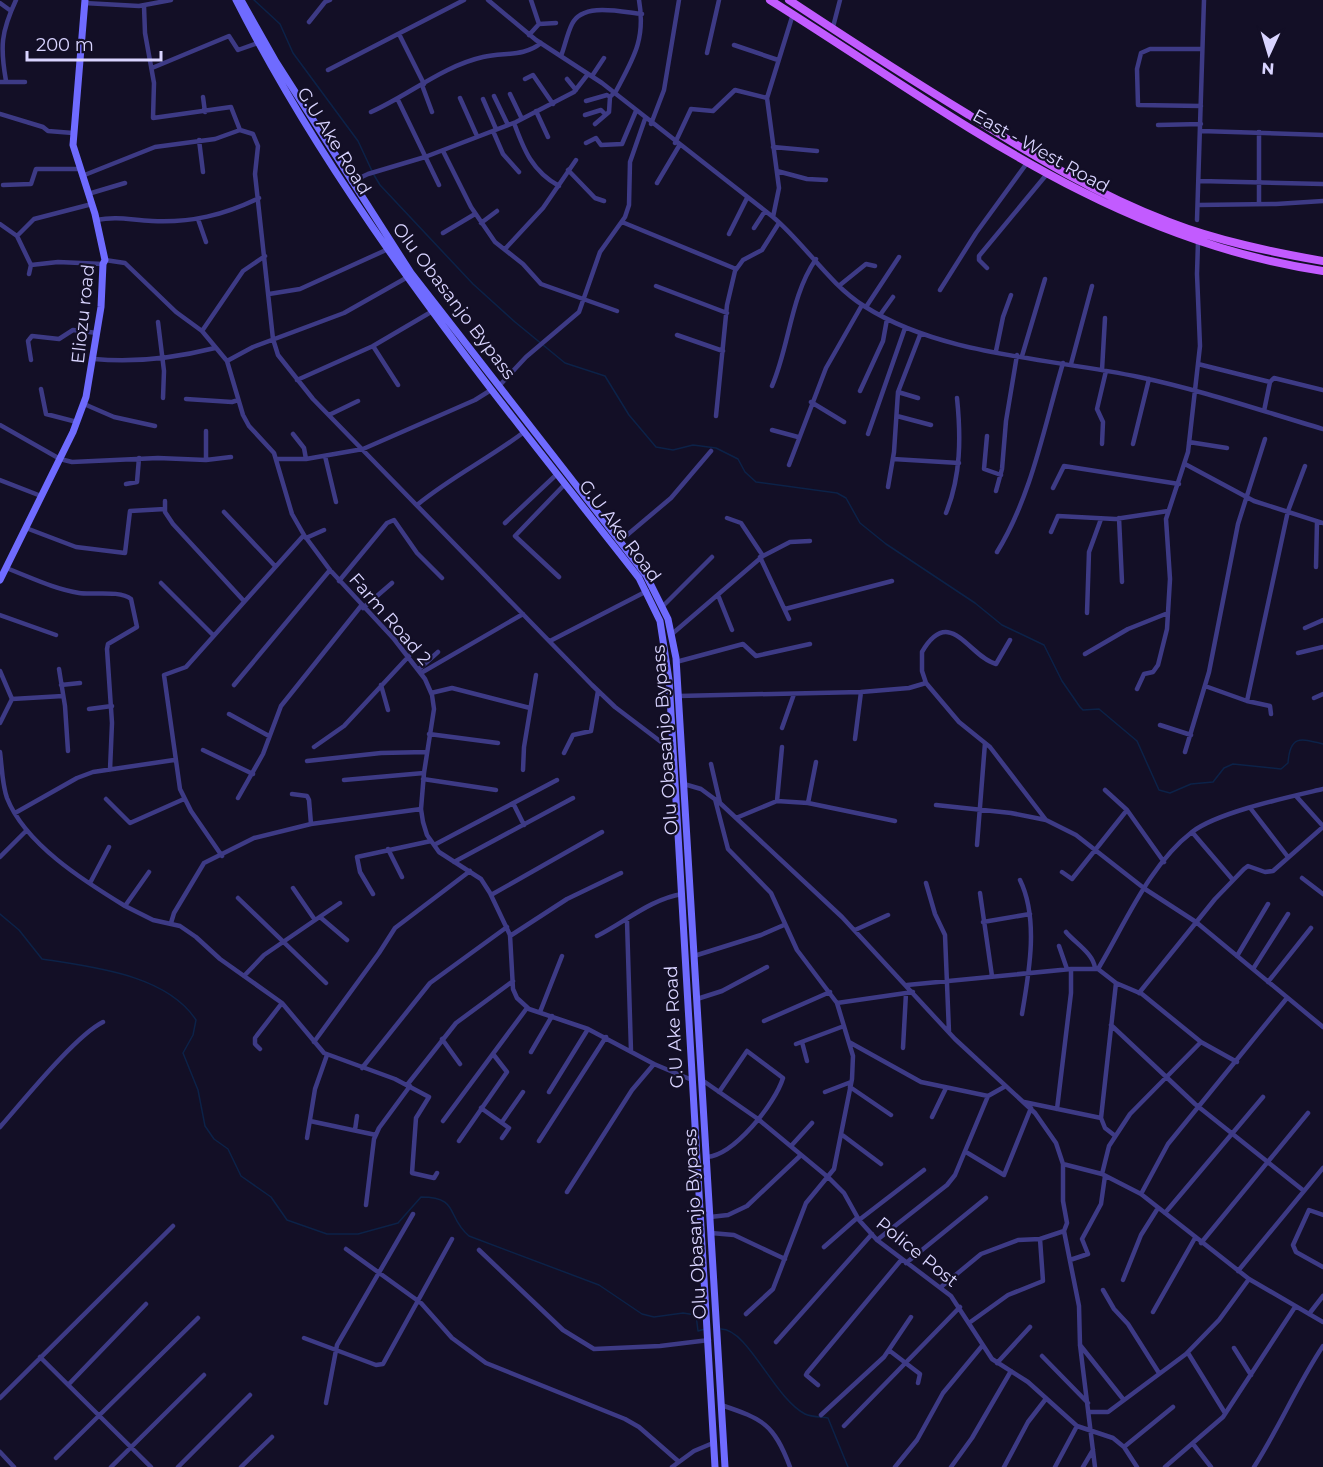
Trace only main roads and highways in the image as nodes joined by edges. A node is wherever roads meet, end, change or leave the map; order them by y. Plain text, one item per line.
1 (236, 0) edge
2 (241, 0) edge
3 (770, 0) edge
4 (789, 0) edge
5 (84, 1) edge
6 (1323, 261) edge
7 (1323, 271) edge
8 (495, 388) junction
9 (0, 579) edge
10 (715, 1467) edge
11 (725, 1467) edge

1 - 8 main road, G.U Ake Road
2 - 8 main road, Olu Obasanjo Bypass
3 - 7 main road, East - West Road
4 - 6 main road, East - West Road
5 - 9 main road, Eliozu road
8 - 10 main road, G.U Ake Road
8 - 11 main road, Olu Obasanjo Bypass

